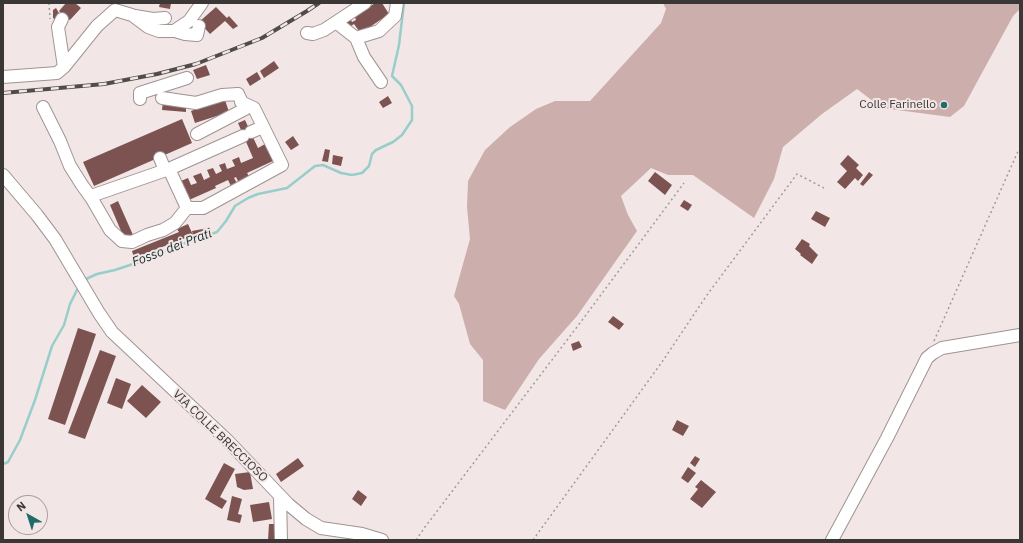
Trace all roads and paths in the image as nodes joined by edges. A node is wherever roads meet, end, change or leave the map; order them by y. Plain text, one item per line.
1 (202, 3) edge
2 (350, 3) edge
3 (365, 3) edge
4 (397, 3) edge
5 (115, 6) edge
6 (132, 15) junction
7 (165, 18) dead end
8 (62, 19) dead end
9 (335, 19) junction
10 (199, 26) dead end
11 (175, 31) junction
12 (308, 33) dead end
13 (356, 38) junction
14 (64, 67) junction
15 (3, 78) edge
16 (187, 78) dead end
17 (381, 82) dead end
18 (162, 98) dead end
19 (140, 99) dead end
20 (242, 102) junction
21 (43, 107) dead end
22 (263, 127) junction
23 (197, 134) dead end
24 (1019, 149) dead end
25 (160, 158) dead end
26 (167, 169) junction
27 (3, 175) edge
28 (684, 183) dead end
29 (824, 188) dead end
30 (91, 196) junction
31 (187, 208) junction
32 (1020, 335) edge
33 (934, 340) dead end
34 (280, 496) junction
35 (281, 540) edge
36 (382, 540) edge
37 (416, 540) edge
38 (533, 540) edge
39 (832, 540) edge

1 - 11 street
2 - 9 street
3 - 9 street
4 - 13 street
5 - 6 street
5 - 14 street
6 - 7 street
6 - 11 street
8 - 14 street
9 - 12 street
9 - 13 street
10 - 11 street
13 - 17 street
14 - 15 street
16 - 19 street
18 - 20 street
20 - 22 street
20 - 23 street
21 - 30 street
22 - 26 street
22 - 31 street
24 - 33 path
25 - 26 street
26 - 30 street
26 - 31 street
27 - 34 street, VIA COLLE BRECCIOSO
28 - 37 path
29 - 38 path
30 - 31 street
32 - 39 street
34 - 35 street
34 - 36 street, VIA COLLE BRECCIOSO

